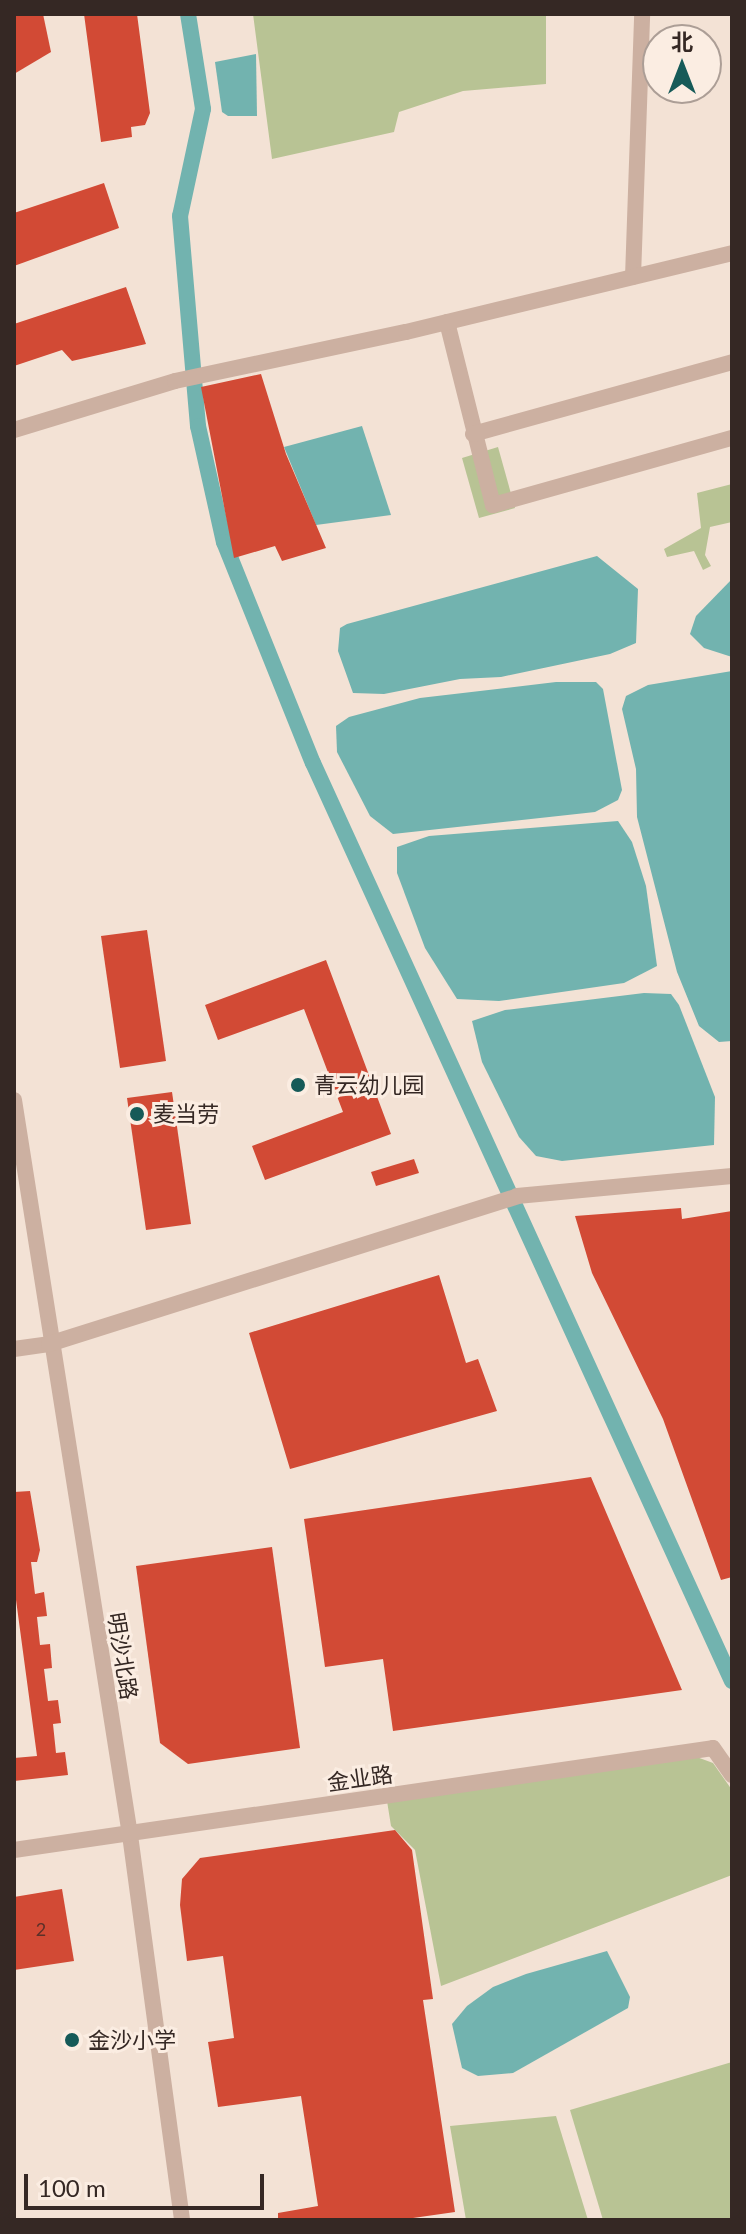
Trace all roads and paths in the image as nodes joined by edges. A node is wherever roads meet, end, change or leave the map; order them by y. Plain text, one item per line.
1 (642, 14) edge
2 (732, 253) edge
3 (633, 277) junction
4 (447, 322) junction
5 (732, 362) edge
6 (14, 430) edge
7 (473, 434) junction
8 (732, 438) edge
9 (14, 1100) edge
10 (732, 1176) edge
11 (49, 1344) junction
12 (14, 1349) edge
13 (732, 1775) edge
14 (130, 1835) junction
15 (14, 1850) edge
16 (182, 2220) edge

1 - 3 street
2 - 3 street
3 - 4 street
4 - 6 street
4 - 7 street
5 - 7 street
7 - 8 street
9 - 11 street, 明沙北路
10 - 11 street
11 - 12 street
11 - 14 street, 明沙北路
13 - 14 street, 金业路
14 - 15 street, 金业路
14 - 16 street, 明沙北路

